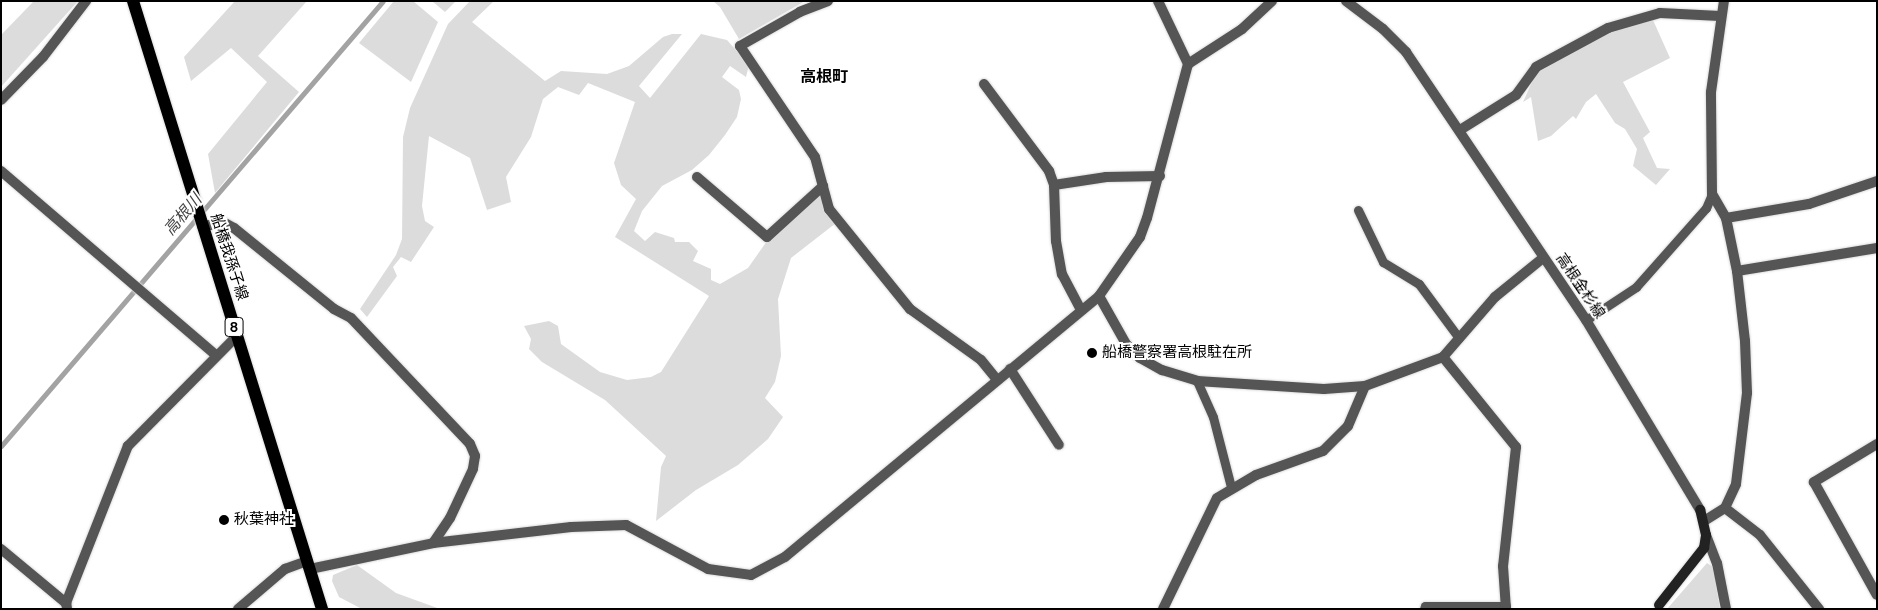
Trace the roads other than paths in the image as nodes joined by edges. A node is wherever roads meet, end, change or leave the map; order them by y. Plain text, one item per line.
1 (86, 1) edge
2 (132, 1) edge
3 (828, 1) edge
4 (1158, 1) edge
5 (1272, 1) edge
6 (1346, 1) edge
7 (1724, 1) edge
8 (1720, 16) junction
9 (1188, 64) junction
10 (984, 84) dead end
11 (1, 100) edge
12 (1460, 130) junction
13 (1, 171) edge
14 (1160, 176) junction
15 (697, 177) dead end
16 (1877, 181) edge
17 (1054, 185) junction
18 (823, 186) junction
19 (1712, 194) junction
20 (1358, 210) dead end
21 (1726, 218) junction
22 (202, 226) junction
23 (1877, 248) edge
24 (1543, 258) junction
25 (1737, 271) junction
26 (1099, 296) junction
27 (1081, 310) junction
28 (1586, 320) junction
29 (237, 336) junction
30 (1458, 338) junction
31 (217, 356) junction
32 (1443, 357) junction
33 (1010, 369) junction
34 (997, 380) junction
35 (1197, 381) junction
36 (1365, 386) junction
37 (1877, 444) edge
38 (1059, 445) dead end
39 (1231, 488) junction
40 (1725, 508) junction
41 (1704, 521) junction
42 (1706, 535) junction
43 (433, 543) junction
44 (1, 549) edge
45 (308, 565) junction
46 (1877, 595) edge
47 (66, 606) edge
48 (1506, 607) edge
49 (1657, 607) edge
50 (238, 609) edge
51 (322, 609) edge
52 (1163, 609) edge
53 (1424, 609) edge
54 (1726, 609) edge
55 (1819, 609) edge

1 - 11 street
2 - 22 main road, 船橋我孫子線 / 8
3 - 18 street
4 - 9 street
5 - 9 street
6 - 12 street, 高根金杉線
7 - 8 street
8 - 12 street
8 - 19 street
9 - 14 street
10 - 17 street
12 - 24 street, 高根金杉線
13 - 31 street
14 - 17 street
14 - 26 street
15 - 18 street
16 - 21 street
17 - 27 street
18 - 34 street
19 - 21 street
19 - 28 lane
20 - 30 lane
21 - 25 street
22 - 29 main road, 船橋我孫子線 / 8
22 - 43 street
23 - 25 street
24 - 28 street, 高根金杉線
24 - 30 street
25 - 40 street
26 - 27 street
26 - 35 street
27 - 33 street
28 - 41 street, 高根金杉線
29 - 31 street
29 - 45 main road, 船橋我孫子線 / 8
30 - 32 street
31 - 47 street
32 - 36 street
32 - 48 street
33 - 34 street
33 - 38 street
34 - 43 street
35 - 36 street
35 - 39 lane
36 - 39 street
37 - 46 street
39 - 52 street
40 - 41 street
40 - 55 street
41 - 42 street, 高根金杉線
42 - 49 street, 高根金杉線
42 - 54 street
43 - 45 street
44 - 47 street
45 - 50 street
45 - 51 main road, 船橋我孫子線 / 8
48 - 53 lane

